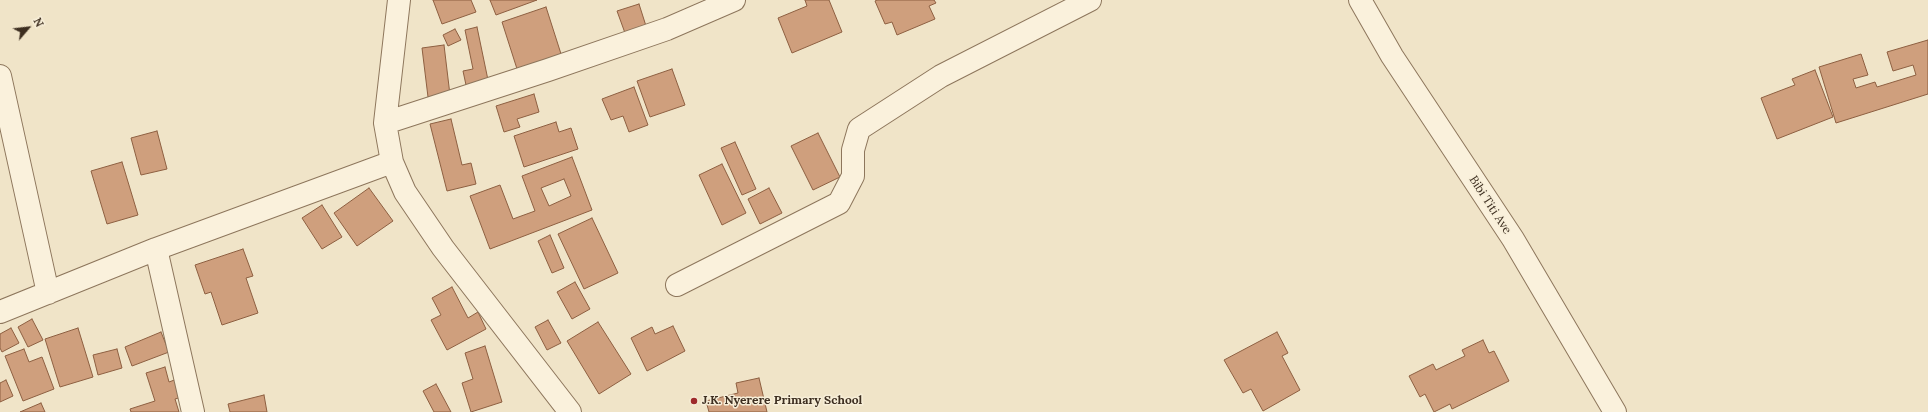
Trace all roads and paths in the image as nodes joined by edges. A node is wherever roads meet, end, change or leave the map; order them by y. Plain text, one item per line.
1 (399, 0) edge
2 (734, 0) edge
3 (1090, 0) edge
4 (1360, 0) edge
5 (0, 76) edge
6 (385, 123) junction
7 (392, 162) junction
8 (156, 249) junction
9 (677, 285) dead end
10 (48, 293) junction
11 (0, 312) edge
12 (193, 412) edge
13 (570, 412) edge
14 (1615, 412) edge

1 - 6 street
2 - 6 street
3 - 9 street
4 - 14 street, Bibi Titi Ave
5 - 10 street
6 - 7 street
7 - 8 street
7 - 13 street
8 - 10 street
8 - 12 street
10 - 11 street

